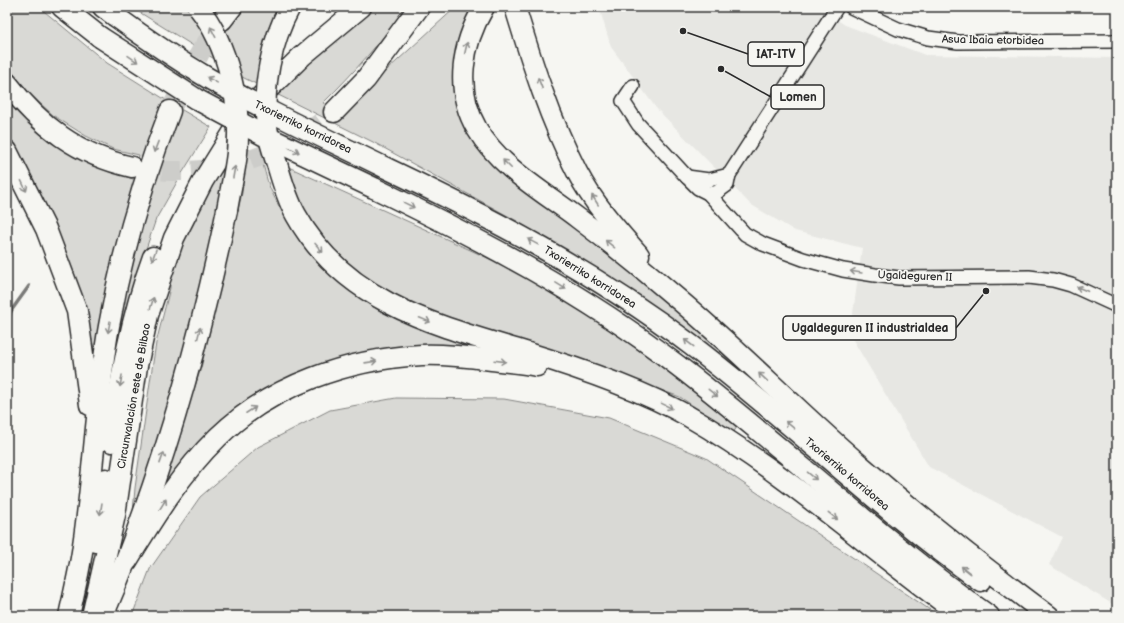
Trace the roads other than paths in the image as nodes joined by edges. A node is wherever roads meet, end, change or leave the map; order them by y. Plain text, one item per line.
1 (62, 7) edge
2 (198, 7) edge
3 (290, 7) edge
4 (340, 7) edge
5 (361, 7) edge
6 (419, 7) edge
7 (484, 7) edge
8 (515, 7) edge
9 (837, 7) edge
10 (851, 7) edge
11 (109, 12) edge
12 (1117, 41) edge
13 (7, 83) edge
14 (633, 86) dead end
15 (170, 111) tunnel mouth
16 (334, 112) tunnel mouth
17 (7, 151) edge
18 (132, 167) tunnel mouth
19 (687, 177) junction
20 (728, 180) junction
21 (708, 193) junction
22 (730, 219) junction
23 (673, 295) junction
24 (1117, 306) edge
25 (631, 390) junction
26 (92, 474) junction
27 (127, 561) junction
28 (69, 616) edge
29 (78, 616) edge
30 (92, 616) edge
31 (103, 616) edge
32 (962, 616) edge
33 (989, 616) edge
34 (1032, 616) edge
35 (1049, 616) edge

1 -> 33 highway, Txorierriko korridorea, bridge
27 -> 2 highway, bridge
3 -> 25 highway, bridge
4 -> 29 highway, Circunvalación este de Bilbao
30 -> 5 highway, Circunvalación este de Bilbao
6 - 16 highway
23 -> 7 highway
23 -> 8 highway
9 - 20 street
10 - 12 street, Asua Ibaia etorbidea
34 -> 11 highway, Txorierriko korridorea, bridge
13 - 18 highway
14 - 19 street, Ugaldeguren II
15 -> 26 highway
17 -> 26 highway
19 - 20 street
19 - 21 street, Ugaldeguren II
20 - 21 street
20 - 22 street
21 - 22 street, Ugaldeguren II
24 -> 22 street, Ugaldeguren II
35 -> 23 highway
27 -> 25 highway
25 -> 32 highway
26 - 28 highway
27 - 31 highway

